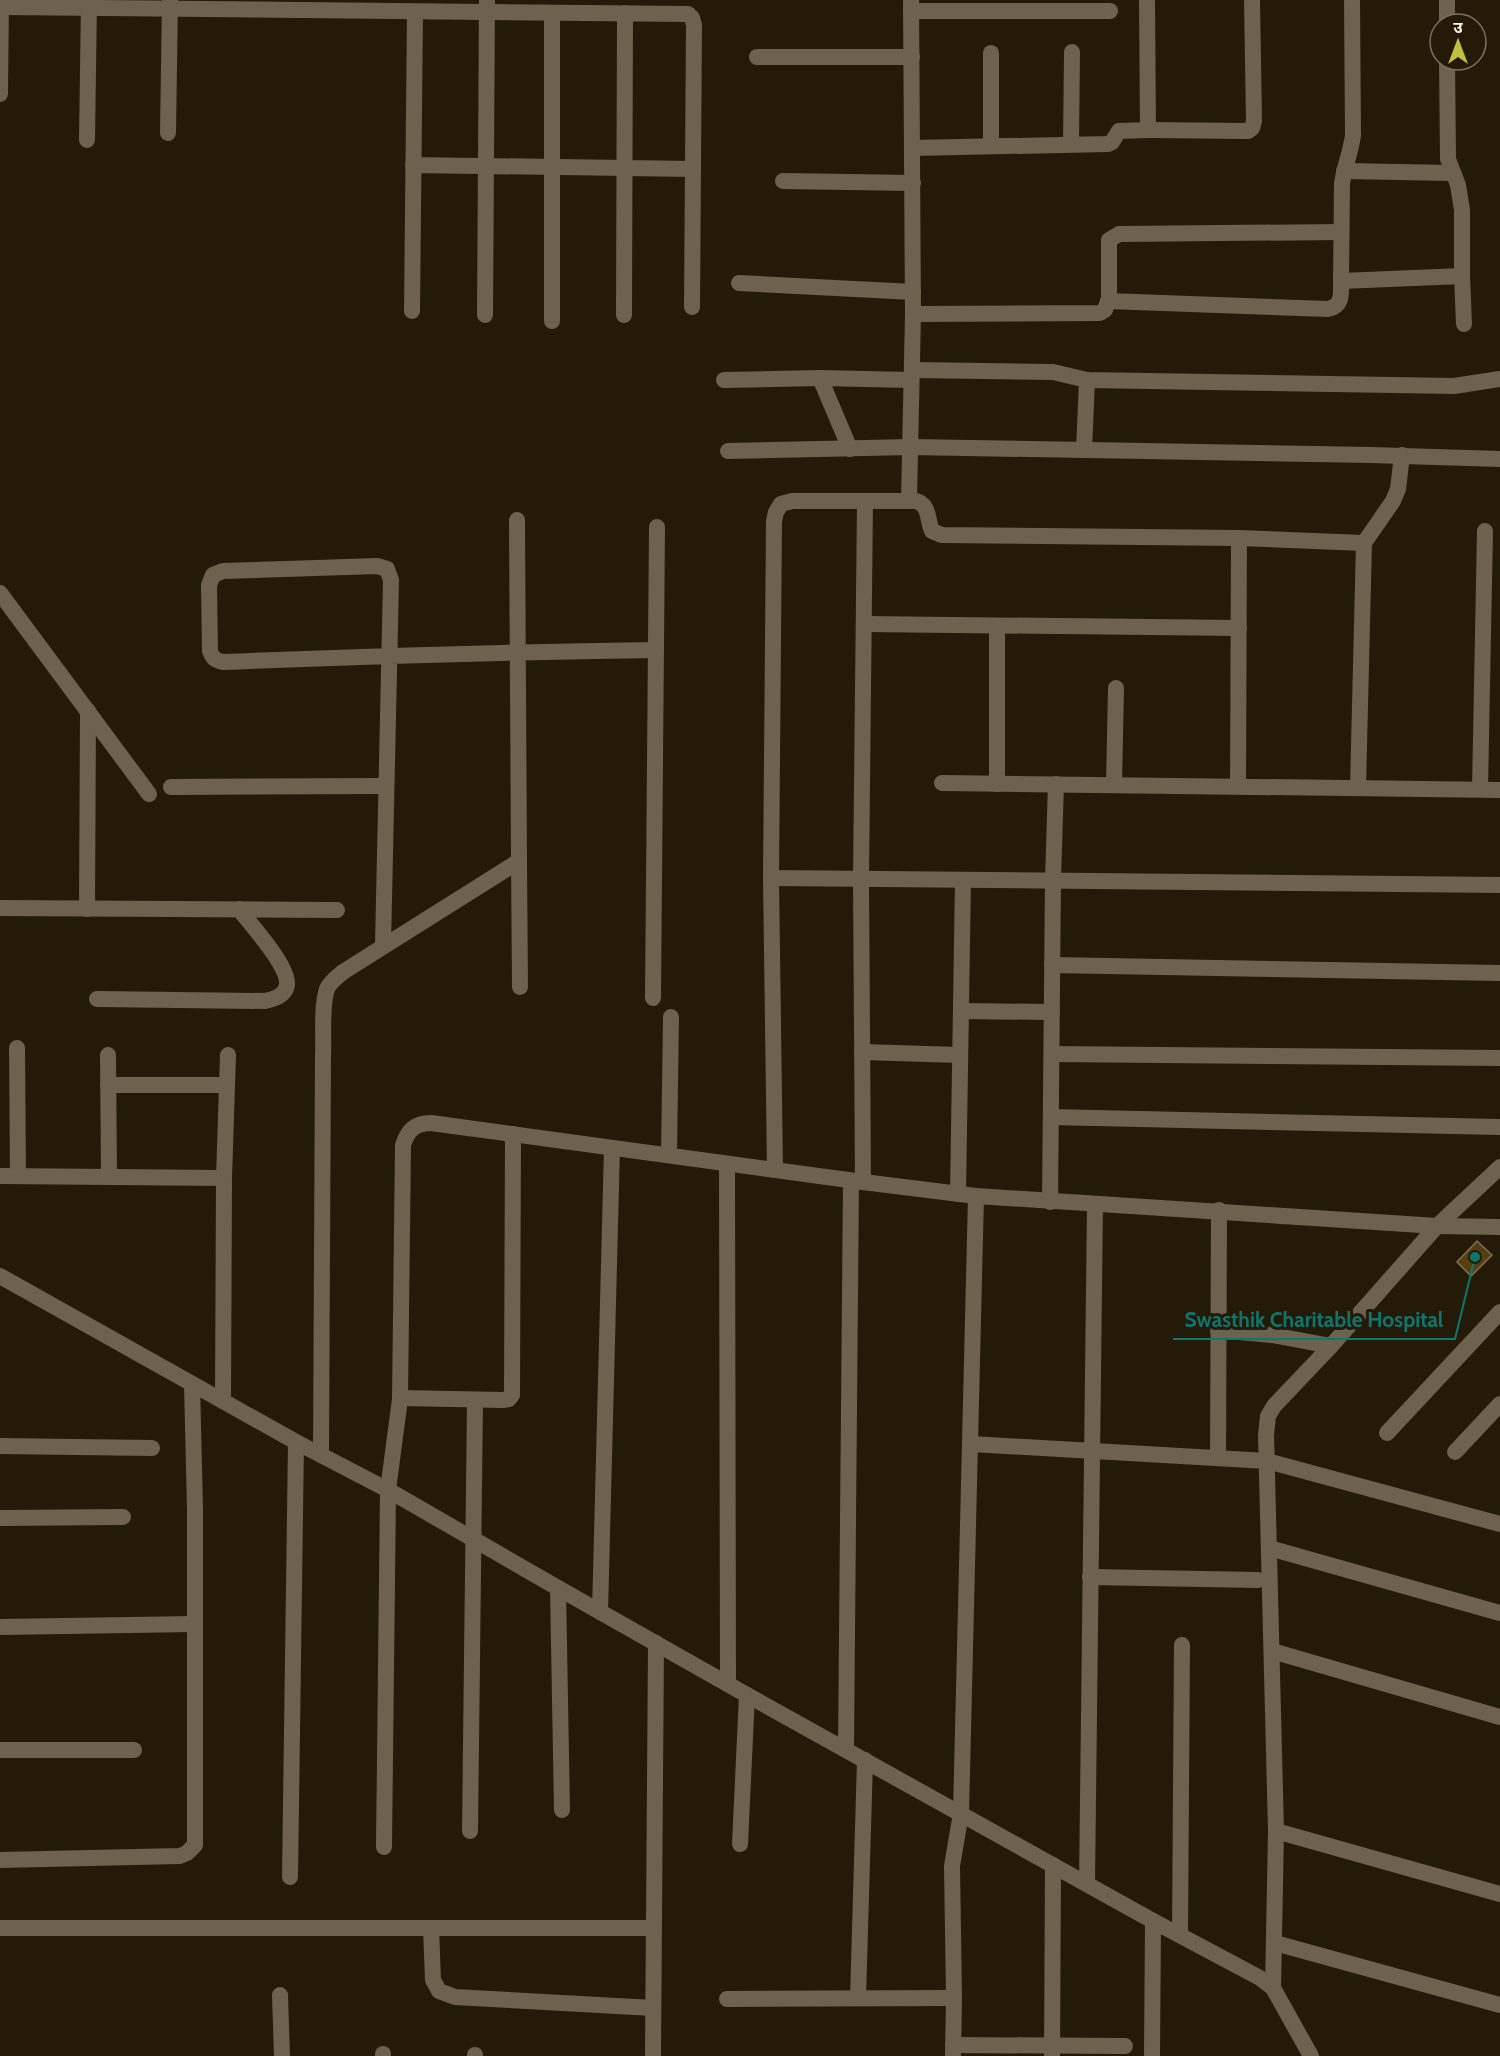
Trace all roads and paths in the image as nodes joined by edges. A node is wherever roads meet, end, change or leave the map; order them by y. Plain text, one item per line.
1 (1, 0) edge
2 (1147, 0) edge
3 (1252, 0) edge
4 (1352, 0) edge
5 (89, 4) edge
6 (170, 4) edge
7 (245, 5) edge
8 (314, 5) edge
9 (911, 5) edge
10 (1047, 5) edge
11 (487, 6) edge
12 (1, 7) edge
13 (599, 7) edge
14 (1110, 11) dead end
15 (415, 12) junction
16 (552, 13) junction
17 (625, 14) junction
18 (1072, 52) dead end
19 (991, 53) dead end
20 (757, 57) dead end
21 (912, 57) junction
22 (1447, 72) edge
23 (0, 94) edge
24 (1148, 130) junction
25 (168, 133) dead end
26 (87, 140) dead end
27 (1071, 144) junction
28 (991, 146) junction
29 (912, 148) junction
30 (413, 165) junction
31 (486, 166) junction
32 (552, 167) junction
33 (624, 168) junction
34 (693, 169) junction
35 (1344, 171) junction
36 (1452, 173) junction
37 (783, 181) dead end
38 (913, 183) junction
39 (1341, 232) junction
40 (1462, 276) junction
41 (1341, 281) junction
42 (739, 283) dead end
43 (913, 292) junction
44 (1108, 301) junction
45 (692, 308) dead end
46 (412, 311) dead end
47 (913, 314) junction
48 (485, 315) dead end
49 (624, 315) dead end
50 (552, 321) dead end
51 (1464, 324) dead end
52 (912, 375) junction
53 (820, 378) junction
54 (1500, 379) edge
55 (724, 380) dead end
56 (1087, 380) junction
57 (910, 447) junction
58 (850, 448) junction
59 (1084, 450) junction
60 (728, 451) dead end
61 (1402, 455) junction
62 (1500, 459) edge
63 (909, 500) junction
64 (865, 501) junction
65 (517, 520) dead end
66 (657, 527) dead end
67 (1485, 531) dead end
68 (1239, 538) junction
69 (1364, 543) junction
70 (0, 593) edge
71 (7, 613) edge
72 (865, 624) junction
73 (997, 626) junction
74 (1239, 628) junction
75 (656, 650) junction
76 (518, 652) junction
77 (389, 655) junction
78 (1116, 688) dead end
79 (88, 711) junction
80 (942, 783) dead end
81 (997, 784) junction
82 (1056, 784) junction
83 (1114, 785) junction
84 (386, 786) junction
85 (1238, 786) junction
86 (171, 787) dead end
87 (1358, 787) junction
88 (1480, 789) junction
89 (1500, 790) edge
90 (149, 794) dead end
91 (519, 861) junction
92 (771, 878) junction
93 (861, 879) junction
94 (963, 880) junction
95 (1053, 880) junction
96 (1500, 885) edge
97 (0, 908) edge
98 (87, 909) junction
99 (239, 909) junction
100 (337, 910) dead end
101 (383, 945) junction
102 (1052, 965) junction
103 (1500, 973) edge
104 (520, 987) dead end
105 (653, 998) dead end
106 (97, 999) dead end
107 (961, 1011) junction
108 (1052, 1012) junction
109 (671, 1017) dead end
110 (17, 1048) dead end
111 (862, 1052) junction
112 (1052, 1054) junction
113 (108, 1055) dead end
114 (228, 1055) dead end
115 (960, 1055) junction
116 (1500, 1058) edge
117 (108, 1085) junction
118 (227, 1085) junction
119 (1051, 1118) junction
120 (1500, 1127) edge
121 (513, 1134) junction
122 (612, 1149) junction
123 (669, 1155) junction
124 (727, 1164) junction
125 (1500, 1167) edge
126 (775, 1170) junction
127 (18, 1175) junction
128 (0, 1176) edge
129 (109, 1177) junction
130 (224, 1178) junction
131 (857, 1182) junction
132 (958, 1194) junction
133 (976, 1196) junction
134 (1050, 1202) junction
135 (1095, 1204) junction
136 (1219, 1210) junction
137 (1437, 1226) junction
138 (1500, 1227) edge
139 (0, 1276) edge
140 (1500, 1312) edge
141 (1218, 1330) junction
142 (1331, 1346) junction
143 (192, 1384) junction
144 (400, 1398) junction
145 (475, 1400) junction
146 (223, 1401) junction
147 (1500, 1404) edge
148 (1387, 1433) dead end
149 (296, 1442) junction
150 (971, 1444) junction
151 (0, 1446) edge
152 (152, 1448) dead end
153 (1092, 1451) junction
154 (1455, 1452) dead end
155 (321, 1455) junction
156 (1218, 1458) junction
157 (1267, 1461) junction
158 (388, 1490) junction
159 (123, 1517) dead end
160 (0, 1518) edge
161 (1500, 1524) edge
162 (473, 1539) junction
163 (1269, 1548) junction
164 (1090, 1577) junction
165 (1258, 1580) dead end
166 (558, 1588) junction
167 (600, 1612) junction
168 (1500, 1613) edge
169 (194, 1624) junction
170 (0, 1626) edge
171 (656, 1643) junction
172 (1182, 1645) dead end
173 (1272, 1651) junction
174 (728, 1684) junction
175 (747, 1695) junction
176 (1500, 1717) edge
177 (846, 1749) junction
178 (0, 1750) edge
179 (134, 1750) dead end
180 (865, 1760) junction
181 (562, 1810) dead end
182 (961, 1813) junction
183 (470, 1831) dead end
184 (1276, 1831) junction
185 (740, 1844) dead end
186 (384, 1848) dead end
187 (0, 1860) edge
188 (1053, 1864) junction
189 (290, 1877) dead end
190 (1087, 1884) junction
191 (1500, 1894) edge
192 (1154, 1921) junction
193 (0, 1928) edge
194 (431, 1928) junction
195 (653, 1928) junction
196 (1180, 1935) junction
197 (1275, 1943) junction
198 (1273, 1988) junction
199 (280, 1995) dead end
200 (858, 1998) junction
201 (954, 1998) junction
202 (727, 1999) dead end
203 (1500, 2005) edge
204 (653, 2008) junction
205 (1125, 2046) dead end
206 (953, 2050) edge
207 (1053, 2051) edge
208 (282, 2056) edge
209 (653, 2056) edge
210 (1152, 2056) edge
211 (1311, 2056) edge

1 - 12 street
2 - 24 street
3 - 24 street
4 - 35 street
5 - 6 street
5 - 12 street
5 - 26 street
6 - 7 street
6 - 25 street
7 - 8 street
8 - 15 street
9 - 10 street
9 - 21 street
10 - 14 street
11 - 15 street
11 - 16 street
11 - 31 street
12 - 23 street
13 - 16 street
13 - 17 street
15 - 30 street
16 - 32 street
17 - 33 street
17 - 34 street
18 - 27 street
19 - 28 street
20 - 21 street
21 - 29 street
22 - 36 street
24 - 27 street
27 - 28 street
28 - 29 street
29 - 38 street
30 - 31 street
30 - 46 street
31 - 32 street
31 - 48 street
32 - 33 street
32 - 50 street
33 - 34 street
33 - 49 street
34 - 45 street
35 - 36 street
35 - 39 street
36 - 40 street
37 - 38 street
38 - 43 street
39 - 41 street
39 - 44 street
40 - 41 street
40 - 51 street
41 - 44 street
42 - 43 street
43 - 47 street
44 - 47 street
47 - 52 street
52 - 53 street
52 - 56 street
52 - 57 street
53 - 55 street
53 - 58 street
54 - 56 street
56 - 59 street
57 - 58 street
57 - 59 street
57 - 63 street
58 - 60 street
59 - 61 street
61 - 62 street
61 - 69 street
63 - 64 street
63 - 68 street
64 - 72 street
64 - 92 street
65 - 76 street
66 - 75 street
67 - 88 street
68 - 69 street
68 - 74 street
69 - 87 street
70 - 71 street
71 - 79 street
72 - 73 street
72 - 93 street
73 - 74 street
73 - 81 street
74 - 85 street
75 - 76 street
75 - 105 street
76 - 77 street
76 - 91 street
77 - 77 street
77 - 84 street
78 - 83 street
79 - 90 street
79 - 98 street
80 - 81 street
81 - 82 street
82 - 83 street
82 - 95 street
83 - 85 street
84 - 86 street
84 - 101 street
85 - 87 street
87 - 88 street
88 - 89 street
91 - 101 street
91 - 104 street
92 - 93 street
92 - 126 street
93 - 94 street
93 - 111 street
94 - 95 street
94 - 107 street
95 - 96 street
95 - 102 street
97 - 98 street
98 - 99 street
99 - 100 street
99 - 106 street
101 - 155 street
102 - 103 street
102 - 108 street
107 - 108 street
107 - 115 street
108 - 112 street
109 - 123 street
110 - 127 street
111 - 115 street
111 - 131 street
112 - 116 street
112 - 119 street
113 - 117 street
114 - 118 street
115 - 132 street
117 - 118 street
117 - 129 street
118 - 130 street
119 - 120 street
119 - 134 street
121 - 122 street
121 - 144 street
121 - 145 street
122 - 123 street
122 - 167 street
123 - 124 street
124 - 126 street
124 - 174 street
125 - 137 street
126 - 131 street
127 - 128 street
127 - 129 street
129 - 130 street
130 - 146 street
131 - 132 street
131 - 177 street
132 - 133 street
133 - 134 street
133 - 150 street
134 - 135 street
135 - 136 street
135 - 153 street
136 - 137 street
136 - 141 street
137 - 138 street
137 - 142 street
139 - 143 street
140 - 148 street
141 - 142 street
141 - 156 street
142 - 157 street
143 - 146 street
143 - 169 street
144 - 145 street
144 - 158 street
145 - 162 street
146 - 149 street
147 - 154 street
149 - 155 street
149 - 189 street
150 - 153 street
150 - 182 street
151 - 152 street
153 - 156 street
153 - 164 street
155 - 158 street
156 - 157 street
157 - 161 street
157 - 163 street
158 - 162 street
158 - 186 street
159 - 160 street
162 - 166 street
162 - 183 street
163 - 168 street
163 - 173 street
164 - 165 street
164 - 190 street
166 - 167 street
166 - 181 street
167 - 171 street
169 - 170 street
169 - 187 street
171 - 174 street
171 - 195 street
172 - 196 street
173 - 176 street
173 - 184 street
174 - 175 street
175 - 177 street
175 - 185 street
177 - 180 street
178 - 179 street
180 - 182 street
180 - 200 street
182 - 188 street
182 - 201 street
184 - 191 street
184 - 197 street
188 - 190 street
188 - 207 street
190 - 192 street
192 - 196 street
192 - 210 street
193 - 194 street
194 - 195 street
194 - 204 street
195 - 204 street
196 - 198 street
197 - 198 street
197 - 203 street
198 - 211 street
199 - 208 street
200 - 201 street
200 - 202 street
201 - 206 street
204 - 209 street
205 - 207 street
206 - 207 street

